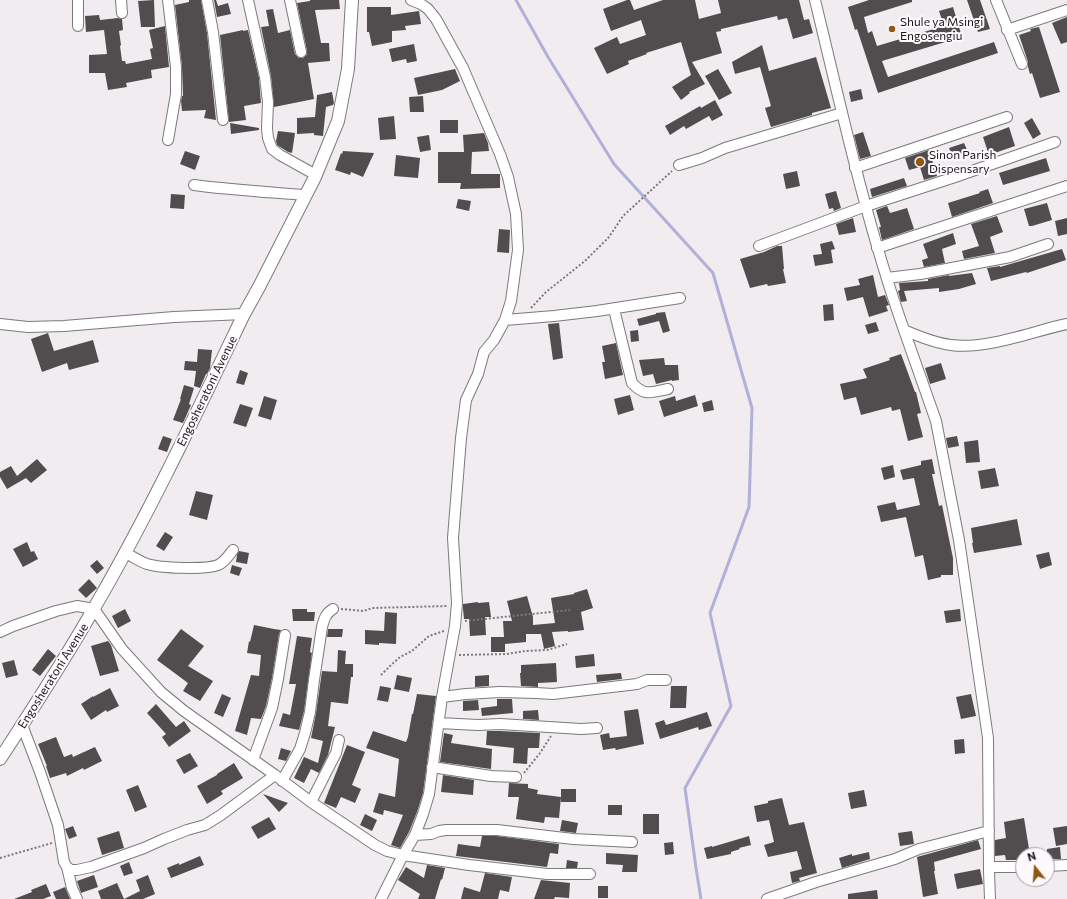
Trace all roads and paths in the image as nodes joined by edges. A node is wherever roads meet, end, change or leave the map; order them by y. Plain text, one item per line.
1 (78, 0) edge
2 (121, 0) edge
3 (168, 0) edge
4 (207, 0) edge
5 (248, 0) edge
6 (290, 0) edge
7 (352, 0) edge
8 (411, 0) edge
9 (815, 0) edge
10 (996, 0) edge
11 (1067, 10) edge
12 (122, 13) dead end
13 (78, 26) dead end
14 (1008, 30) junction
15 (301, 52) dead end
16 (1022, 64) dead end
17 (842, 114) junction
18 (1007, 117) dead end
19 (223, 120) dead end
20 (168, 140) dead end
21 (1054, 142) dead end
22 (679, 165) joint
23 (855, 168) junction
24 (316, 175) junction
25 (194, 185) dead end
26 (1067, 186) edge
27 (305, 195) junction
28 (866, 206) junction
29 (1048, 244) dead end
30 (759, 246) dead end
31 (877, 248) junction
32 (887, 278) junction
33 (680, 298) dead end
34 (614, 309) junction
35 (244, 314) junction
36 (520, 319) junction
37 (505, 320) junction
38 (0, 324) edge
39 (1067, 324) edge
40 (904, 330) junction
41 (668, 388) dead end
42 (233, 550) dead end
43 (125, 553) junction
44 (457, 604) junction
45 (94, 609) junction
46 (333, 609) joint
47 (570, 610) dead end
48 (455, 624) junction
49 (0, 632) edge
50 (285, 635) dead end
51 (567, 644) dead end
52 (450, 656) junction
53 (381, 676) dead end
54 (666, 680) dead end
55 (442, 697) junction
56 (439, 723) junction
57 (22, 725) junction
58 (555, 728) junction
59 (597, 728) dead end
60 (339, 740) dead end
61 (0, 759) edge
62 (253, 760) junction
63 (432, 767) junction
64 (516, 777) joint
65 (279, 778) junction
66 (311, 802) junction
67 (988, 831) junction
68 (415, 835) junction
69 (60, 840) junction
70 (632, 842) dead end
71 (403, 856) junction
72 (0, 858) edge
73 (1067, 865) edge
74 (1055, 866) edge
75 (67, 867) junction
76 (989, 867) junction
77 (1015, 867) edge
78 (590, 874) dead end
79 (77, 899) edge
80 (380, 899) edge
81 (767, 899) edge
82 (990, 899) edge

1 - 13 street
2 - 12 street
3 - 20 street
4 - 19 street
5 - 24 street
6 - 15 street
7 - 24 street, Engosheratoni Avenue
8 - 37 street
9 - 17 street
10 - 14 street
11 - 14 street
14 - 16 street
17 - 22 street
17 - 23 street
18 - 23 street
21 - 28 street
22 - 36 path
23 - 28 street
24 - 27 street, Engosheratoni Avenue
25 - 27 street
26 - 31 street
27 - 35 street, Engosheratoni Avenue
28 - 30 street
28 - 31 street
29 - 32 street
31 - 32 street
32 - 40 street
33 - 34 street
34 - 36 street
34 - 41 street
35 - 38 street
35 - 43 street, Engosheratoni Avenue
36 - 37 street
37 - 44 street
39 - 40 street
40 - 67 street
42 - 43 street
43 - 45 street, Engosheratoni Avenue
44 - 46 path
44 - 48 street
45 - 49 street
45 - 57 street, Engosheratoni Avenue
45 - 62 street
46 - 65 street
47 - 48 path
48 - 52 street
48 - 53 path
50 - 62 street
51 - 52 path
52 - 55 street
54 - 55 street
55 - 56 street
56 - 58 street
56 - 63 street
57 - 61 street, Engosheratoni Avenue
57 - 69 street
58 - 59 street
58 - 64 path
60 - 66 street
62 - 65 street
63 - 64 street
63 - 68 street
65 - 66 street
65 - 75 street
66 - 71 street
67 - 76 street
67 - 81 street
68 - 70 street
68 - 71 street
69 - 72 path
69 - 75 street
71 - 78 street
71 - 80 street
73 - 74 street
75 - 79 street
76 - 77 street
76 - 82 street

